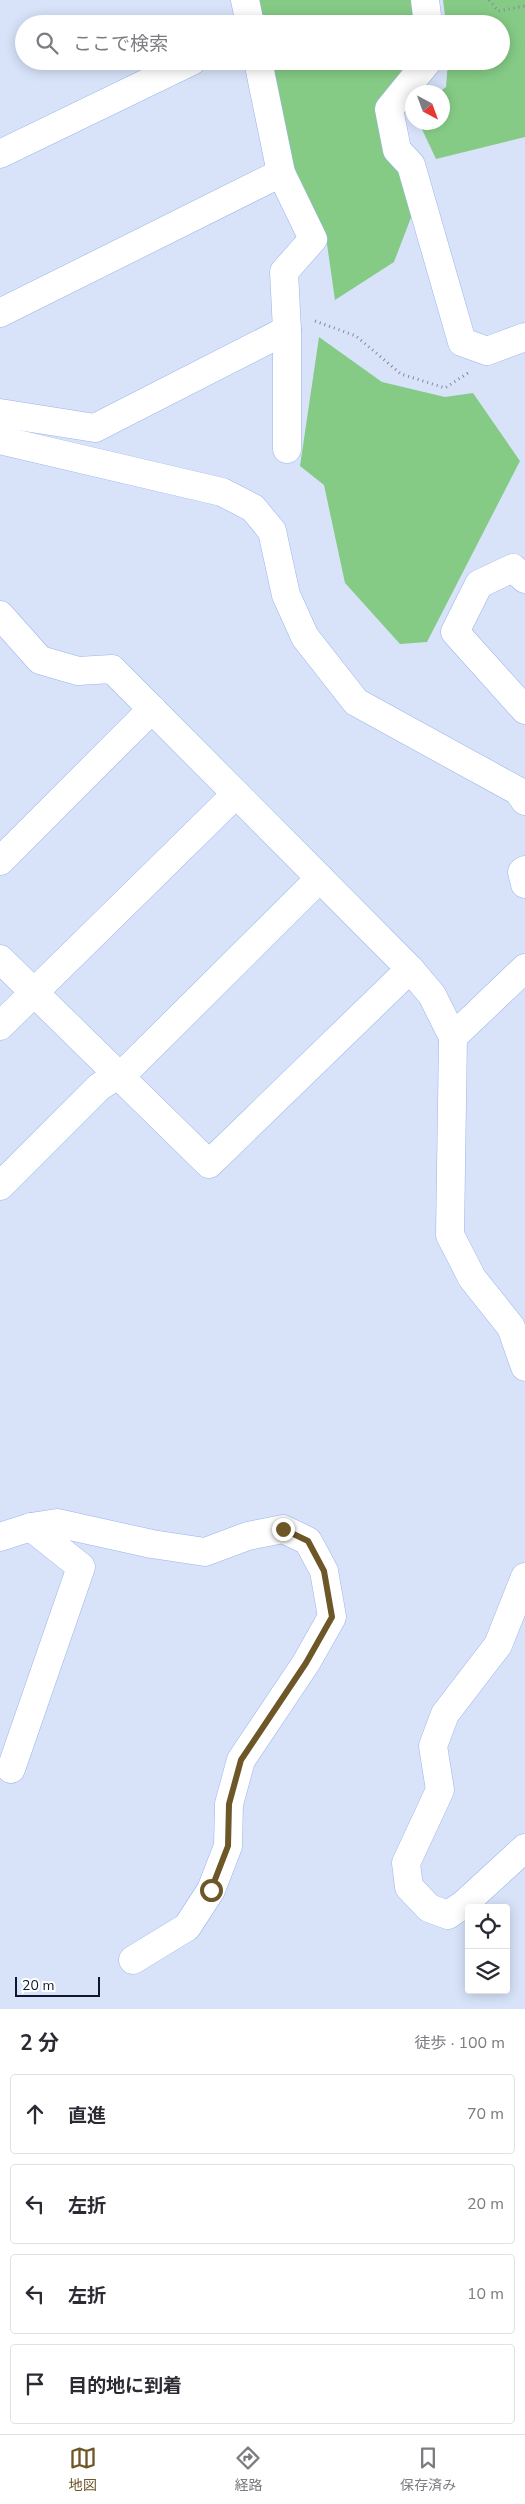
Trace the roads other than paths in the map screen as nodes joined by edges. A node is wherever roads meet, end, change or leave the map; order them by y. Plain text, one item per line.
1 (245, 0) edge
2 (425, 0) edge
3 (248, 15) edge
4 (427, 15) edge
5 (173, 70) edge
6 (260, 70) edge
7 (421, 70) edge
8 (0, 154) edge
9 (280, 173) junction
10 (0, 313) edge
11 (287, 330) junction
12 (525, 337) edge
13 (0, 413) edge
14 (0, 440) edge
15 (287, 449) dead end
16 (525, 579) edge
17 (0, 615) edge
18 (152, 709) junction
19 (525, 710) edge
20 (236, 794) junction
21 (525, 801) edge
22 (0, 861) edge
23 (525, 870) edge
24 (320, 878) junction
25 (525, 884) edge
26 (0, 959) edge
27 (525, 968) edge
28 (410, 969) junction
29 (34, 992) junction
30 (0, 1026) edge
31 (453, 1037) junction
32 (118, 1074) junction
33 (0, 1186) edge
34 (525, 1367) edge
35 (31, 1527) junction
36 (0, 1537) edge
37 (525, 1577) edge
38 (11, 1769) dead end
39 (525, 1848) edge
40 (134, 1960) dead end

1 - 3 street
2 - 4 street
5 - 8 street
6 - 9 street
7 - 12 street
9 - 10 street
9 - 11 street
11 - 13 street
11 - 15 street
14 - 21 street
16 - 19 street
17 - 18 street
18 - 20 street
18 - 22 street
20 - 24 street
20 - 29 street
23 - 25 street
24 - 28 street
24 - 32 street
26 - 29 street
27 - 31 street
28 - 31 street
28 - 32 street
29 - 30 street
29 - 32 street
31 - 34 street
32 - 33 street
35 - 36 street
35 - 38 street
35 - 40 street
37 - 39 street

